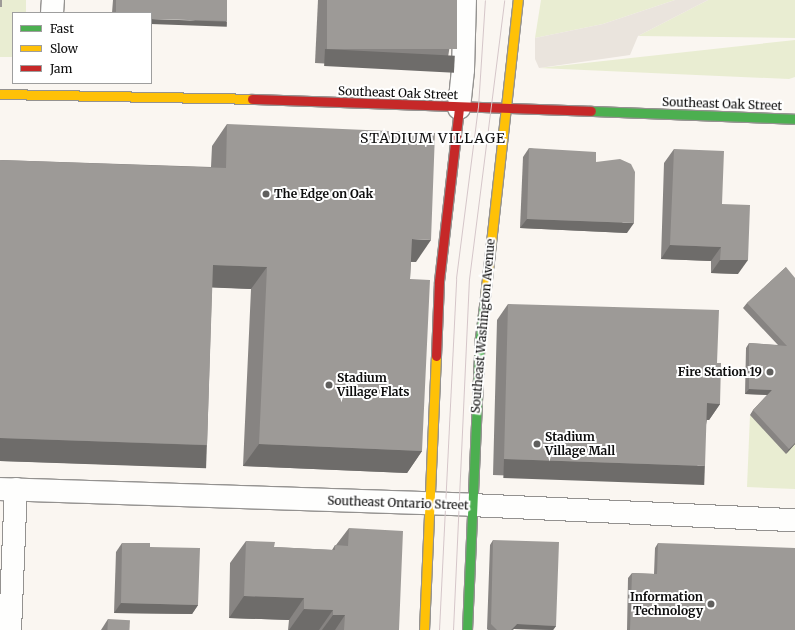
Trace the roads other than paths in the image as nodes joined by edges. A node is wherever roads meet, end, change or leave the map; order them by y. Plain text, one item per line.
1 (53, 0) edge
2 (465, 0) edge
3 (518, 0) edge
4 (52, 12) edge
5 (50, 89) edge
6 (0, 94) edge
7 (459, 108) junction
8 (505, 108) junction
9 (795, 119) edge
10 (8, 489) edge
11 (429, 504) junction
12 (471, 504) junction
13 (795, 520) edge
14 (10, 630) edge
15 (424, 630) edge
16 (467, 630) edge

1 - 4 street
2 - 7 street
3 - 8 street, Southeast Washington Avenue
5 - 6 street, Southeast Oak Street
5 - 7 street, Southeast Oak Street
7 - 8 street, Southeast Oak Street
7 - 11 street
8 - 9 street, Southeast Oak Street
8 - 12 street, Southeast Washington Avenue
10 - 11 street, Southeast Ontario Street
10 - 14 street
11 - 12 street, Southeast Ontario Street
11 - 15 street
12 - 13 street, Southeast Ontario Street
12 - 16 street, Southeast Washington Avenue

